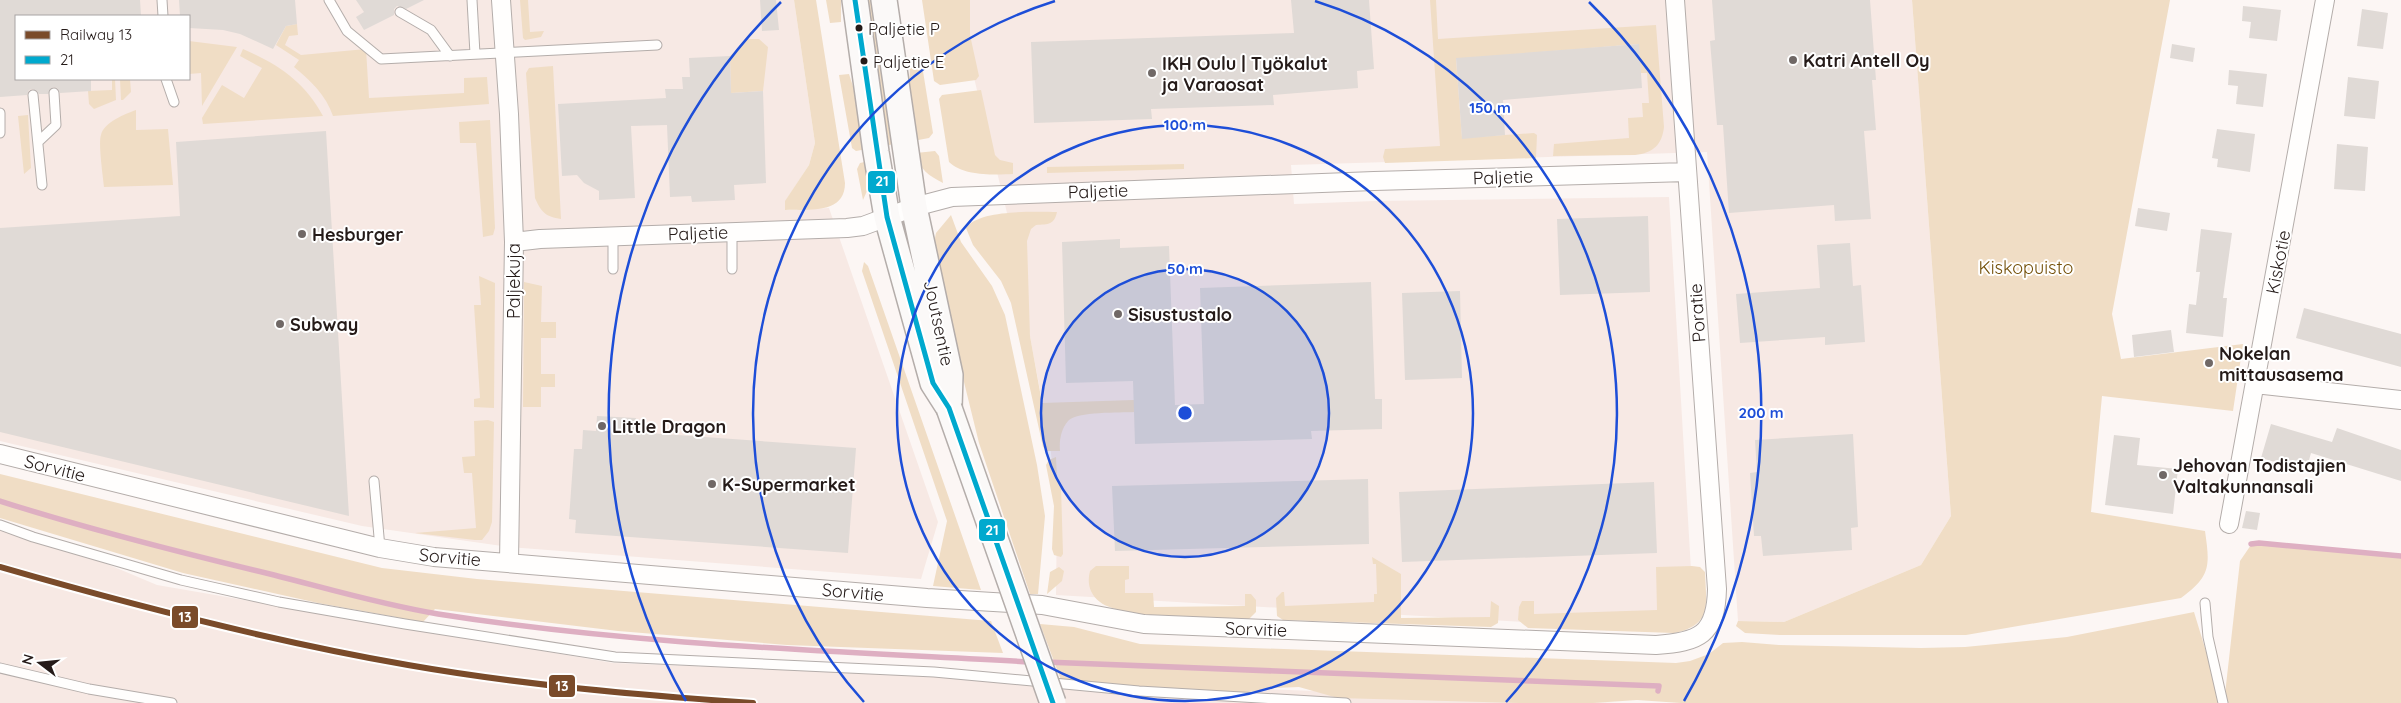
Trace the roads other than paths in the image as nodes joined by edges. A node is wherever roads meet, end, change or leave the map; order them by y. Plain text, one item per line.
1 (162, 0) edge
2 (330, 0) edge
3 (472, 0) edge
4 (501, 0) edge
5 (854, 0) edge
6 (884, 0) edge
7 (1675, 0) edge
8 (2325, 0) edge
9 (400, 12) dead end
10 (163, 15) edge
11 (657, 45) dead end
12 (505, 53) junction
13 (475, 54) junction
14 (450, 56) junction
15 (166, 80) edge
16 (54, 93) dead end
17 (33, 95) dead end
18 (174, 102) dead end
19 (0, 113) edge
20 (0, 133) edge
21 (38, 142) junction
22 (1687, 172) junction
23 (42, 185) dead end
24 (914, 207) junction
25 (887, 217) junction
26 (732, 232) junction
27 (613, 236) junction
28 (514, 242) junction
29 (613, 269) dead end
30 (732, 269) dead end
31 (2255, 384) junction
32 (2401, 400) edge
33 (949, 408) junction
34 (0, 454) edge
35 (374, 481) dead end
36 (2229, 524) dead end
37 (0, 525) edge
38 (380, 548) junction
39 (509, 562) junction
40 (2205, 603) dead end
41 (1711, 624) joint
42 (0, 668) edge
43 (172, 703) edge
44 (1053, 703) edge
45 (1346, 703) edge
46 (2223, 703) edge

1 - 10 lane
2 - 14 lane
3 - 13 lane
4 - 12 street, Paljekuja
5 - 25 main road, Joutsentie
6 - 24 main road, Joutsentie
7 - 22 street, Poratie
8 - 31 street, Kiskotie
9 - 14 lane
11 - 12 lane
12 - 13 lane
12 - 28 street, Paljekuja
13 - 14 lane
15 - 18 lane
16 - 21 lane
17 - 21 lane
19 - 20 lane
21 - 23 lane
22 - 24 street, Paljetie
22 - 41 street, Poratie
24 - 25 street, Paljetie
24 - 33 main road, Joutsentie
25 - 26 street, Paljetie
25 - 33 main road, Joutsentie
26 - 27 street, Paljetie
26 - 30 lane
27 - 28 street, Paljetie
27 - 29 lane
28 - 39 street, Paljekuja
31 - 32 street
31 - 36 street, Kiskotie
33 - 44 main road, bridge
34 - 38 street, Sorvitie
35 - 38 lane
37 - 45 lane
38 - 39 street, Sorvitie
39 - 41 street, Sorvitie
40 - 46 lane
42 - 43 lane

